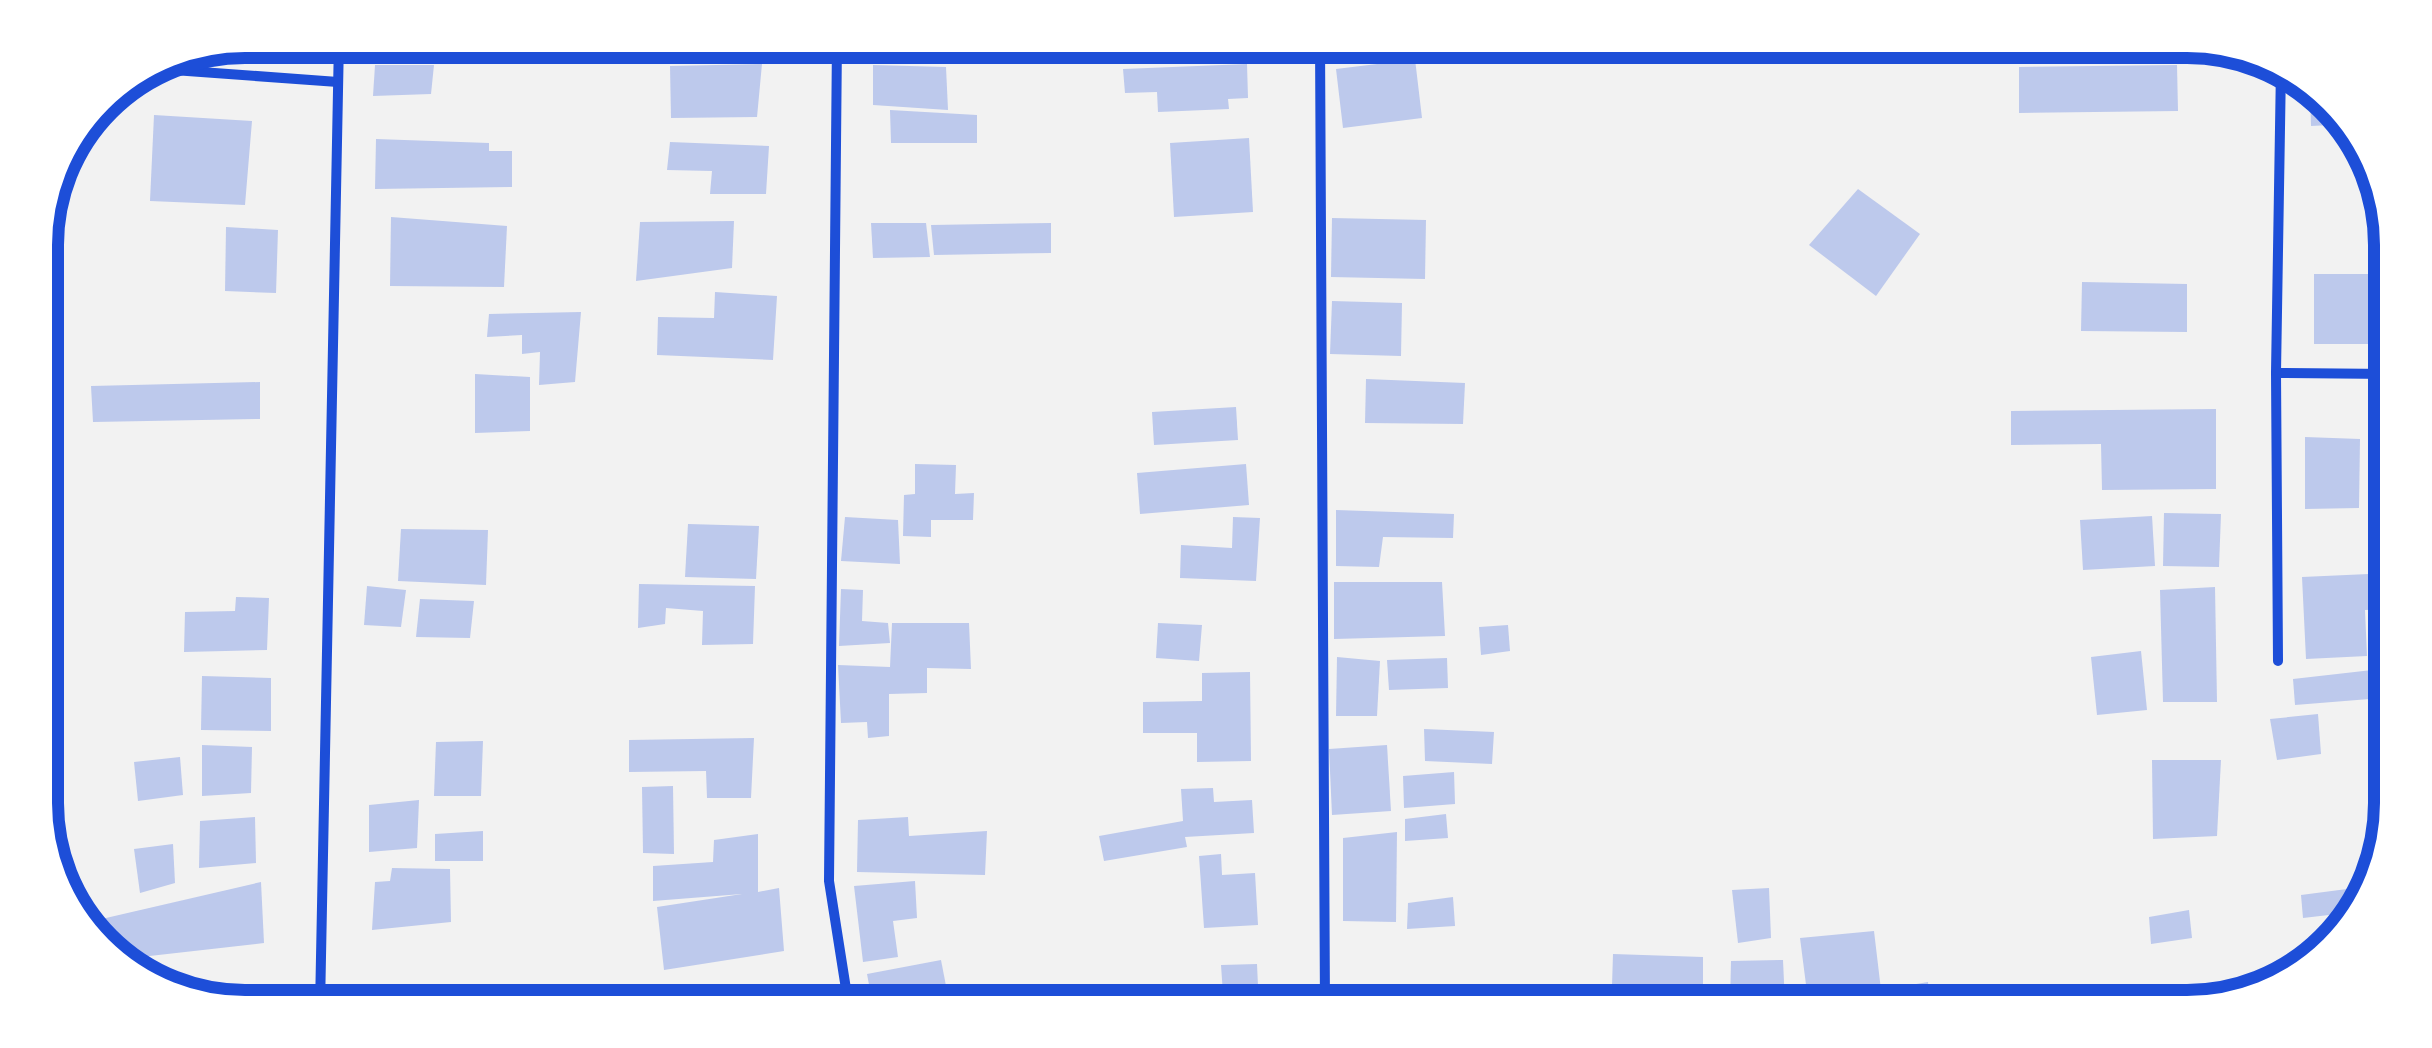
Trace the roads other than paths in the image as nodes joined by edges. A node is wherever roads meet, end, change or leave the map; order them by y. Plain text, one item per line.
1 (338, 58) edge
2 (837, 58) edge
3 (1320, 58) edge
4 (177, 70) edge
5 (338, 82) junction
6 (2281, 82) edge
7 (2276, 373) junction
8 (2374, 374) edge
9 (2278, 661) dead end
10 (320, 990) edge
11 (846, 990) edge
12 (1325, 990) edge

1 - 5 street
2 - 11 street
3 - 12 street
4 - 5 street
5 - 10 street
6 - 7 street
7 - 8 street
7 - 9 street

